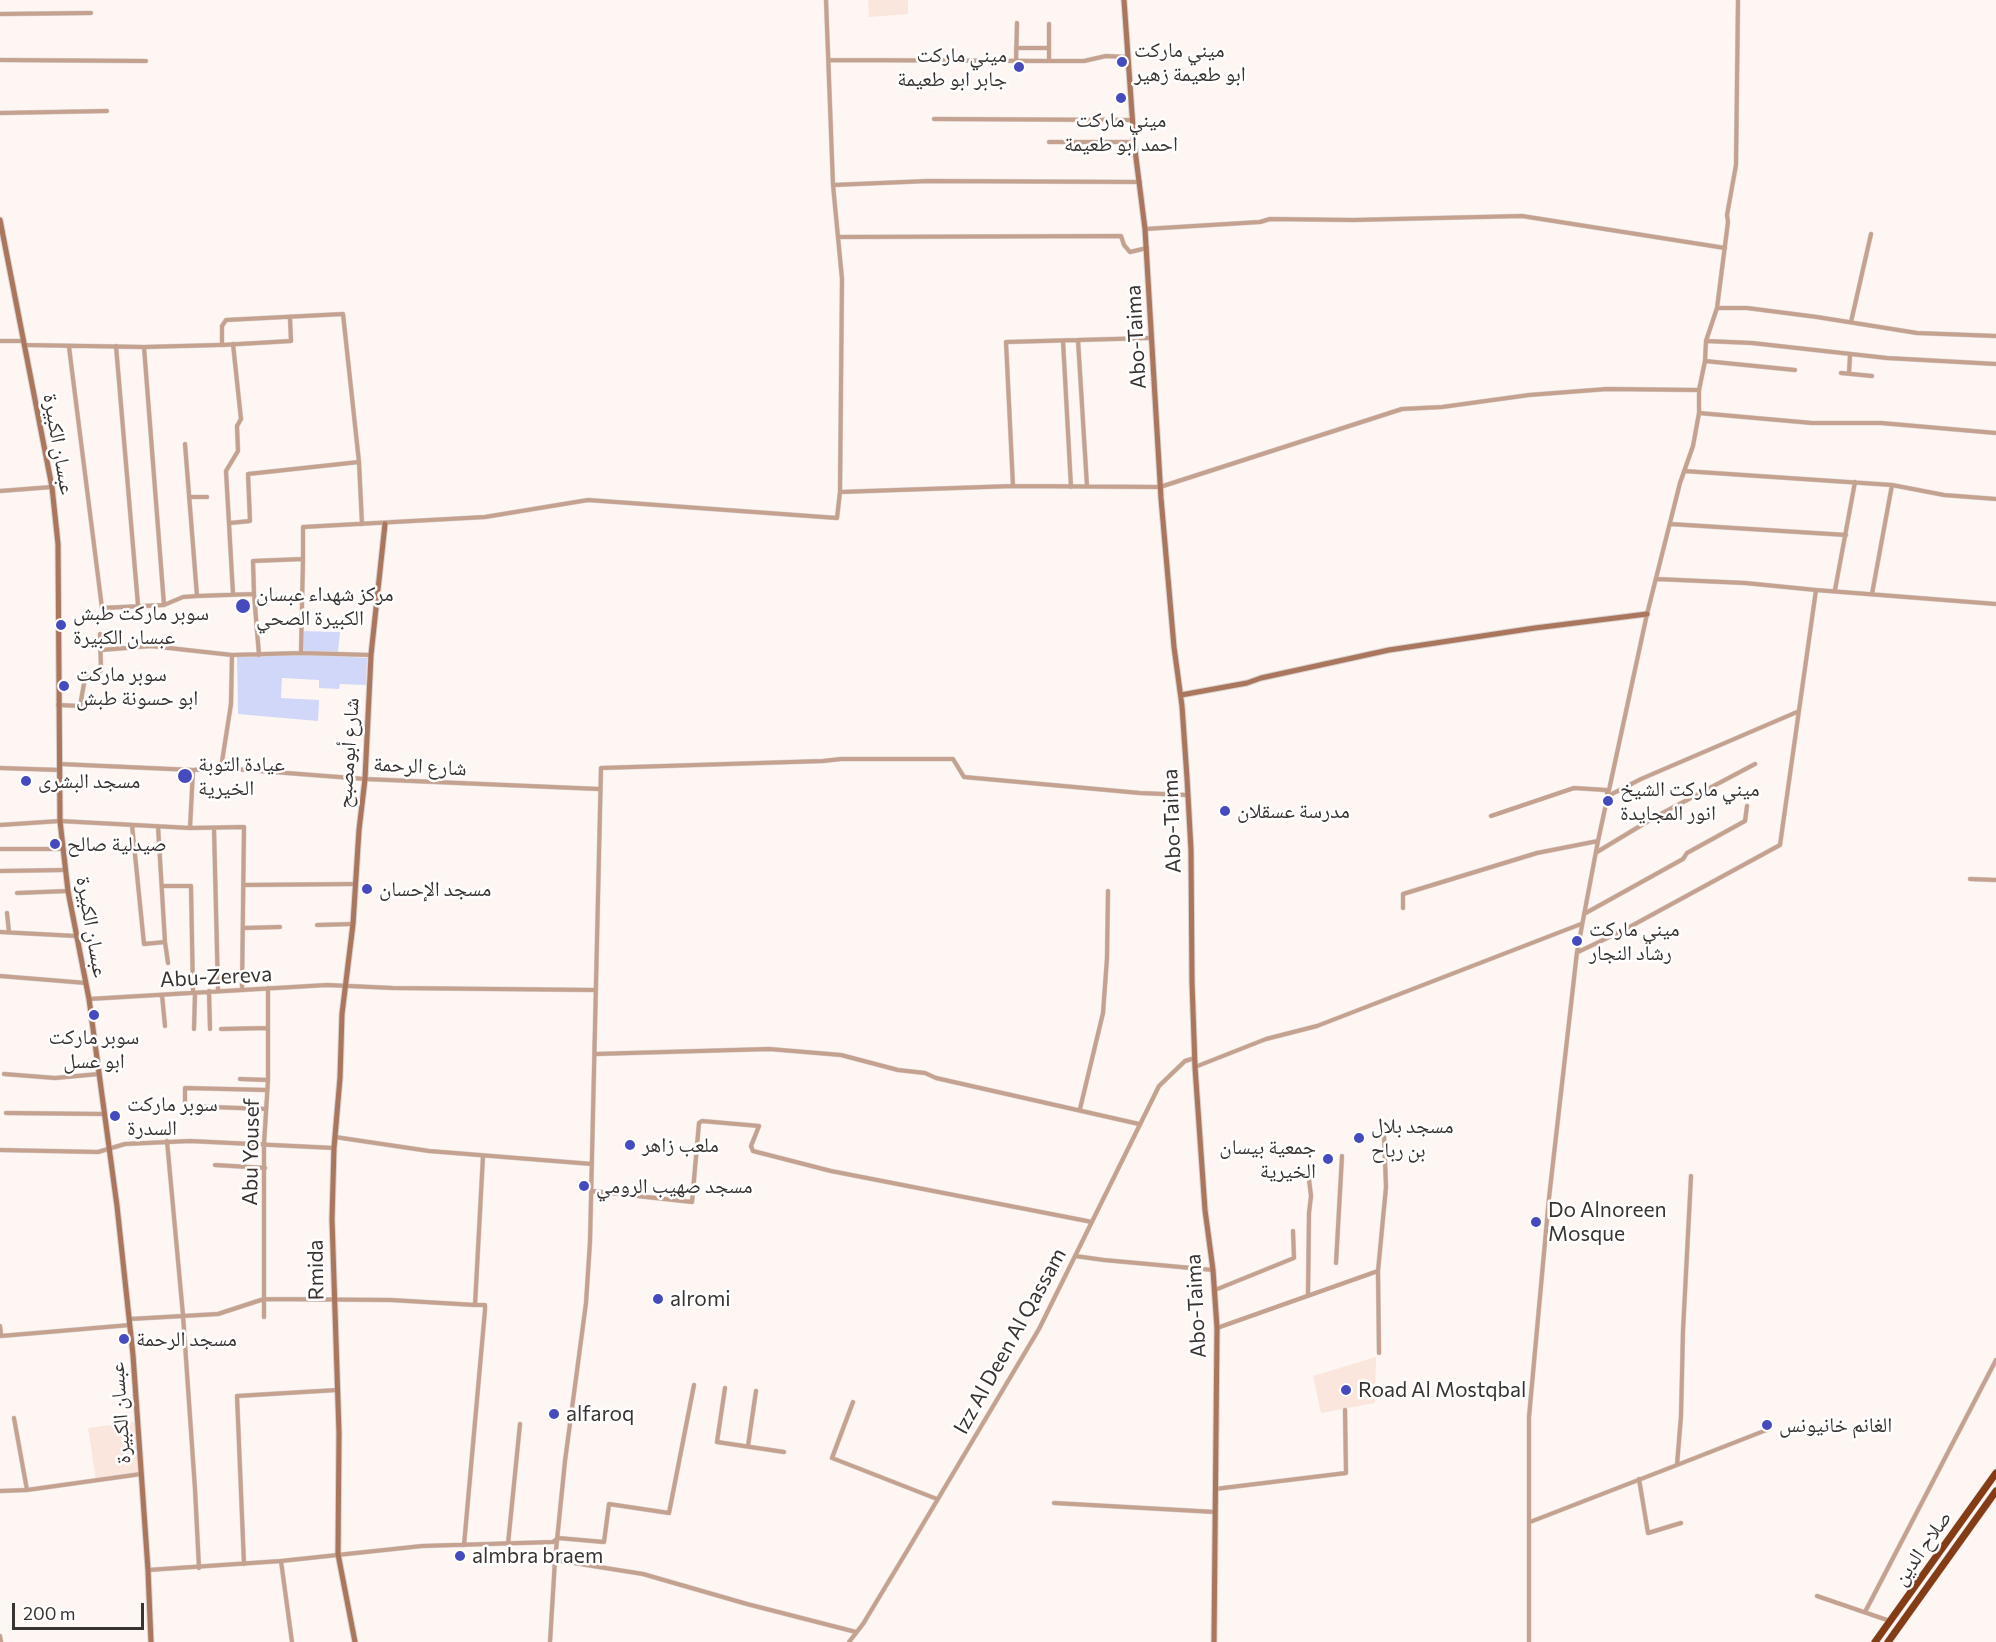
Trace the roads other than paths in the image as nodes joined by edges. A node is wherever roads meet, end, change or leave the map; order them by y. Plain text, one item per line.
1 (826, 0) edge
2 (1124, 0) edge
3 (1738, 0) edge
4 (91, 13) dead end
5 (0, 14) edge
6 (1017, 23) dead end
7 (1049, 24) dead end
8 (1016, 48) junction
9 (1049, 48) junction
10 (1127, 57) junction
11 (0, 60) edge
12 (829, 60) junction
13 (147, 61) dead end
14 (1016, 61) junction
15 (1049, 61) junction
16 (107, 111) dead end
17 (0, 113) edge
18 (934, 119) dead end
19 (1133, 120) junction
20 (1049, 142) dead end
21 (1134, 142) junction
22 (1140, 182) junction
23 (833, 184) junction
24 (0, 220) edge
25 (1145, 229) junction
26 (1871, 234) dead end
27 (838, 237) junction
28 (1146, 248) junction
29 (1725, 248) junction
30 (1717, 308) junction
31 (290, 318) junction
32 (1851, 322) junction
33 (1996, 336) edge
34 (1150, 338) junction
35 (1078, 340) junction
36 (0, 341) edge
37 (1063, 341) junction
38 (1706, 341) junction
39 (24, 343) junction
40 (233, 344) junction
41 (222, 345) junction
42 (116, 346) junction
43 (69, 347) junction
44 (144, 347) junction
45 (1850, 355) junction
46 (1705, 361) junction
47 (1996, 364) edge
48 (1795, 370) dead end
49 (1841, 373) dead end
50 (1848, 373) junction
51 (1872, 376) dead end
52 (1699, 390) junction
53 (1699, 413) junction
54 (1996, 433) edge
55 (185, 444) dead end
56 (359, 462) junction
57 (1684, 471) junction
58 (1855, 482) junction
59 (1892, 485) junction
60 (1013, 486) junction
61 (1087, 486) junction
62 (52, 487) junction
63 (1071, 487) junction
64 (1160, 487) junction
65 (0, 491) edge
66 (840, 492) junction
67 (189, 497) junction
68 (207, 497) dead end
69 (1996, 499) edge
70 (230, 523) junction
71 (362, 524) junction
72 (386, 524) junction
73 (1670, 524) junction
74 (1846, 535) junction
75 (303, 559) junction
76 (1657, 579) junction
77 (1816, 590) junction
78 (1835, 590) junction
79 (233, 594) junction
80 (254, 594) junction
81 (1872, 594) junction
82 (197, 596) junction
83 (1996, 604) edge
84 (138, 605) junction
85 (164, 605) junction
86 (1647, 614) junction
87 (100, 634) dead end
88 (101, 650) junction
89 (301, 653) junction
90 (232, 655) junction
91 (259, 655) junction
92 (371, 655) junction
93 (1181, 695) junction
94 (58, 705) junction
95 (1797, 712) junction
96 (1755, 765) dead end
97 (60, 767) junction
98 (0, 768) edge
99 (221, 768) junction
100 (193, 770) junction
101 (365, 778) junction
102 (599, 789) junction
103 (1187, 795) junction
104 (1608, 796) junction
105 (1747, 806) dead end
106 (1491, 816) dead end
107 (60, 821) junction
108 (0, 825) edge
109 (132, 825) junction
110 (158, 826) junction
111 (190, 828) junction
112 (214, 828) junction
113 (1598, 841) junction
114 (0, 849) edge
115 (63, 849) junction
116 (1596, 852) junction
117 (65, 870) junction
118 (0, 872) edge
119 (1970, 879) dead end
120 (1996, 880) edge
121 (355, 884) junction
122 (243, 885) junction
123 (162, 886) junction
124 (68, 891) junction
125 (1108, 891) dead end
126 (17, 893) dead end
127 (1403, 908) dead end
128 (7, 913) dead end
129 (1584, 915) junction
130 (353, 924) junction
131 (1581, 924) junction
132 (317, 925) dead end
133 (280, 927) dead end
134 (243, 928) junction
135 (9, 932) junction
136 (0, 933) edge
137 (76, 936) junction
138 (165, 942) junction
139 (1577, 952) junction
140 (168, 963) dead end
141 (0, 975) edge
142 (86, 983) junction
143 (345, 985) junction
144 (268, 988) junction
145 (242, 989) junction
146 (597, 990) junction
147 (209, 991) junction
148 (218, 991) junction
149 (194, 993) junction
150 (162, 995) junction
151 (88, 999) junction
152 (165, 1026) dead end
153 (268, 1028) junction
154 (194, 1029) dead end
155 (210, 1029) dead end
156 (221, 1029) dead end
157 (595, 1054) junction
158 (1195, 1058) junction
159 (1195, 1067) junction
160 (4, 1074) dead end
161 (99, 1074) junction
162 (240, 1079) dead end
163 (268, 1080) junction
164 (267, 1090) junction
165 (266, 1109) junction
166 (1080, 1109) junction
167 (6, 1113) dead end
168 (104, 1114) junction
169 (1139, 1124) junction
170 (1384, 1135) dead end
171 (334, 1137) junction
172 (167, 1141) junction
173 (264, 1144) junction
174 (109, 1148) junction
175 (334, 1148) junction
176 (0, 1150) edge
177 (483, 1156) junction
178 (1342, 1156) dead end
179 (592, 1164) junction
180 (215, 1165) dead end
181 (265, 1168) junction
182 (1308, 1171) dead end
183 (1690, 1176) dead end
184 (592, 1191) junction
185 (1092, 1222) junction
186 (1293, 1231) dead end
187 (1075, 1256) junction
188 (1336, 1263) dead end
189 (1213, 1270) junction
190 (1378, 1271) junction
191 (1215, 1290) junction
192 (1308, 1296) junction
193 (264, 1299) junction
194 (333, 1299) junction
195 (475, 1305) junction
196 (183, 1316) junction
197 (264, 1317) dead end
198 (130, 1322) junction
199 (0, 1326) edge
200 (1217, 1328) junction
201 (1, 1336) edge
202 (1379, 1353) dead end
203 (1996, 1360) edge
204 (694, 1385) dead end
205 (725, 1388) dead end
206 (337, 1390) junction
207 (756, 1391) dead end
208 (853, 1402) dead end
209 (1345, 1410) dead end
210 (14, 1418) dead end
211 (520, 1424) dead end
212 (1769, 1429) dead end
213 (748, 1446) junction
214 (784, 1452) dead end
215 (1677, 1465) junction
216 (1996, 1473) edge
217 (141, 1474) junction
218 (1639, 1479) junction
219 (27, 1490) junction
220 (1215, 1490) junction
221 (0, 1491) edge
222 (1996, 1491) edge
223 (937, 1499) junction
224 (1054, 1503) dead end
225 (1215, 1512) junction
226 (1530, 1522) junction
227 (1681, 1523) dead end
228 (558, 1538) junction
229 (508, 1544) junction
230 (464, 1545) junction
231 (338, 1554) junction
232 (555, 1560) junction
233 (282, 1562) junction
234 (244, 1564) junction
235 (199, 1568) junction
236 (148, 1570) junction
237 (1817, 1596) dead end
238 (1866, 1612) junction
239 (1891, 1621) junction
240 (856, 1632) junction
241 (1881, 1635) junction
242 (0, 1636) edge
243 (1888, 1641) edge
244 (1, 1642) edge
245 (151, 1642) edge
246 (292, 1642) edge
247 (356, 1642) edge
248 (550, 1642) edge
249 (849, 1642) edge
250 (1214, 1642) edge
251 (1529, 1642) edge
252 (1875, 1642) edge

1 - 12 street
2 - 10 street, Abo-Taima
3 - 29 street
4 - 5 street
6 - 8 street
7 - 9 street
8 - 9 street
8 - 14 street
9 - 15 street
10 - 15 street
10 - 19 street, Abo-Taima
11 - 13 street
12 - 14 street
12 - 23 street
14 - 15 street
16 - 17 street
18 - 19 street
19 - 21 street, Abo-Taima
20 - 21 street
21 - 22 street, Abo-Taima
22 - 23 street
22 - 25 street, Abo-Taima
23 - 27 street
24 - 39 street, عبسان الكبيرة
25 - 28 street, Abo-Taima
25 - 29 street
26 - 32 street
27 - 28 street
27 - 66 street
28 - 34 street, Abo-Taima
29 - 30 street
30 - 32 street
30 - 38 street
31 - 40 street
31 - 41 street
31 - 56 street
32 - 33 street
34 - 35 street
34 - 64 street, Abo-Taima
35 - 37 street
35 - 61 street
36 - 39 street
37 - 60 street
37 - 63 street
38 - 45 street
38 - 46 street
39 - 43 street
39 - 62 street, عبسان الكبيرة
40 - 41 street
40 - 70 street
41 - 44 street
42 - 43 street
42 - 44 street
42 - 84 street
43 - 84 street
44 - 85 street
45 - 47 street
45 - 50 street
46 - 48 street
46 - 52 street
49 - 50 street
50 - 51 street
52 - 53 street
52 - 64 street
53 - 54 street
53 - 57 street
55 - 67 street
56 - 70 street
56 - 71 street
57 - 58 street
57 - 73 street
58 - 59 street
58 - 74 street
59 - 69 street
59 - 81 street
60 - 63 street
60 - 66 street
61 - 63 street
61 - 64 street
62 - 65 street
62 - 94 street, عبسان الكبيرة
64 - 93 street, Abo-Taima
66 - 72 street
67 - 68 street
67 - 82 street
70 - 79 street
71 - 72 street
71 - 75 street
72 - 92 street, شارع أبومصبح
73 - 74 street
73 - 76 street
74 - 78 street
75 - 80 street
75 - 89 street
76 - 77 street
76 - 86 street
77 - 78 street
77 - 95 street
78 - 81 street
79 - 80 street
79 - 82 street
80 - 91 street
81 - 83 street
82 - 85 street
84 - 85 street
86 - 93 street
86 - 104 street
87 - 88 street
88 - 90 street
88 - 94 street
89 - 91 street
89 - 92 street
90 - 91 street
90 - 99 street
92 - 101 street, شارع أبومصبح
93 - 103 street, Abo-Taima
94 - 97 street, عبسان الكبيرة
95 - 104 street
95 - 139 street
96 - 116 street
97 - 98 street, شارع الرحمة
97 - 100 street, شارع الرحمة
97 - 107 street, عبسان الكبيرة
99 - 100 street, شارع الرحمة
99 - 101 street, شارع الرحمة
100 - 111 street
101 - 102 street, شارع الرحمة
101 - 121 street, شارع أبومصبح
102 - 103 street
102 - 146 street
103 - 158 street, Abo-Taima
104 - 106 street
104 - 113 street
105 - 129 street
107 - 108 street
107 - 109 street
107 - 115 street, عبسان الكبيرة
109 - 110 street
109 - 138 street
110 - 111 street
110 - 123 street
111 - 112 street
112 - 122 street
112 - 148 street
113 - 116 street
113 - 127 street
114 - 115 street
115 - 117 street, عبسان الكبيرة
116 - 129 street
117 - 118 street
117 - 124 street, عبسان الكبيرة
119 - 120 street
121 - 122 street
121 - 130 street, شارع أبومصبح
122 - 134 street
123 - 138 street
123 - 149 street
124 - 126 street
124 - 137 street, عبسان الكبيرة
125 - 166 street
128 - 135 street
129 - 131 street
130 - 132 street
130 - 143 street, شارع أبومصبح
131 - 139 street
131 - 159 street
133 - 134 street
134 - 145 street
135 - 136 street
135 - 137 street
137 - 142 street, عبسان الكبيرة
138 - 140 street
139 - 226 street
141 - 142 street
142 - 151 street, عبسان الكبيرة
143 - 144 street, Abu-Zereva
143 - 146 street, Abu-Zereva
143 - 171 street, Rmida
144 - 145 street, Abu-Zereva
144 - 153 street, Abu Yousef
145 - 148 street, Abu-Zereva
146 - 157 street
147 - 148 street, Abu-Zereva
147 - 149 street, Abu-Zereva
147 - 155 street
149 - 150 street, Abu-Zereva
149 - 154 street
150 - 151 street, Abu-Zereva
150 - 152 street
151 - 161 street, عبسان الكبيرة
153 - 156 street
153 - 163 street, Abu Yousef
157 - 166 street
157 - 179 street
158 - 159 street, Abo-Taima
158 - 169 street, Izz Al Deen Al Qassam
159 - 189 street, Abo-Taima
160 - 161 street
161 - 168 street, عبسان الكبيرة
162 - 163 street
163 - 164 street, Abu Yousef
164 - 165 street, Abu Yousef
164 - 165 street
165 - 173 street, Abu Yousef
166 - 169 street
167 - 168 street
168 - 174 street, عبسان الكبيرة
169 - 185 street, Izz Al Deen Al Qassam
170 - 190 street
171 - 175 street, Rmida
171 - 177 street
172 - 173 street
172 - 174 street
172 - 196 street
173 - 175 street
173 - 181 street, Abu Yousef
174 - 176 street
174 - 198 street, عبسان الكبيرة
175 - 194 street, Rmida
177 - 179 street
177 - 195 street
178 - 188 street
179 - 184 street
180 - 181 street
181 - 193 street, Abu Yousef
182 - 192 street
183 - 215 street
184 - 185 street
184 - 228 street
185 - 187 street, Izz Al Deen Al Qassam
186 - 191 street
187 - 189 street
187 - 223 street, Izz Al Deen Al Qassam
189 - 191 street, Abo-Taima
190 - 192 street
190 - 202 street
191 - 200 street, Abo-Taima
192 - 200 street
193 - 194 street
193 - 196 street
193 - 197 street, Abu Yousef
194 - 195 street
194 - 206 street, Rmida
195 - 230 street
196 - 198 street
196 - 235 street
198 - 201 street
198 - 217 street, عبسان الكبيرة
199 - 201 street
200 - 220 street, Abo-Taima
203 - 238 street
204 - 228 street
205 - 213 street
206 - 231 street, Rmida
206 - 234 street
207 - 213 street
208 - 223 street
209 - 220 street
210 - 219 street
211 - 229 street
212 - 215 street
213 - 214 street
215 - 218 street
216 - 239 highway, صلاح الدين
217 - 219 street
217 - 236 street, عبسان الكبيرة
218 - 226 street
218 - 227 street
219 - 221 street
220 - 225 street, Abo-Taima
222 - 243 highway, صلاح الدين
223 - 240 street, Izz Al Deen Al Qassam
224 - 225 street
225 - 250 street, Abo-Taima
226 - 251 street
228 - 229 street
228 - 232 street
229 - 230 street
230 - 231 street
231 - 233 street
231 - 247 street, Rmida
232 - 240 street
232 - 248 street
233 - 234 street
233 - 246 street
234 - 235 street
235 - 236 street
236 - 245 street, عبسان الكبيرة
237 - 238 street
238 - 239 street
239 - 241 highway, صلاح الدين
240 - 249 street, Izz Al Deen Al Qassam
241 - 243 highway
241 - 252 highway, صلاح الدين
242 - 244 street

